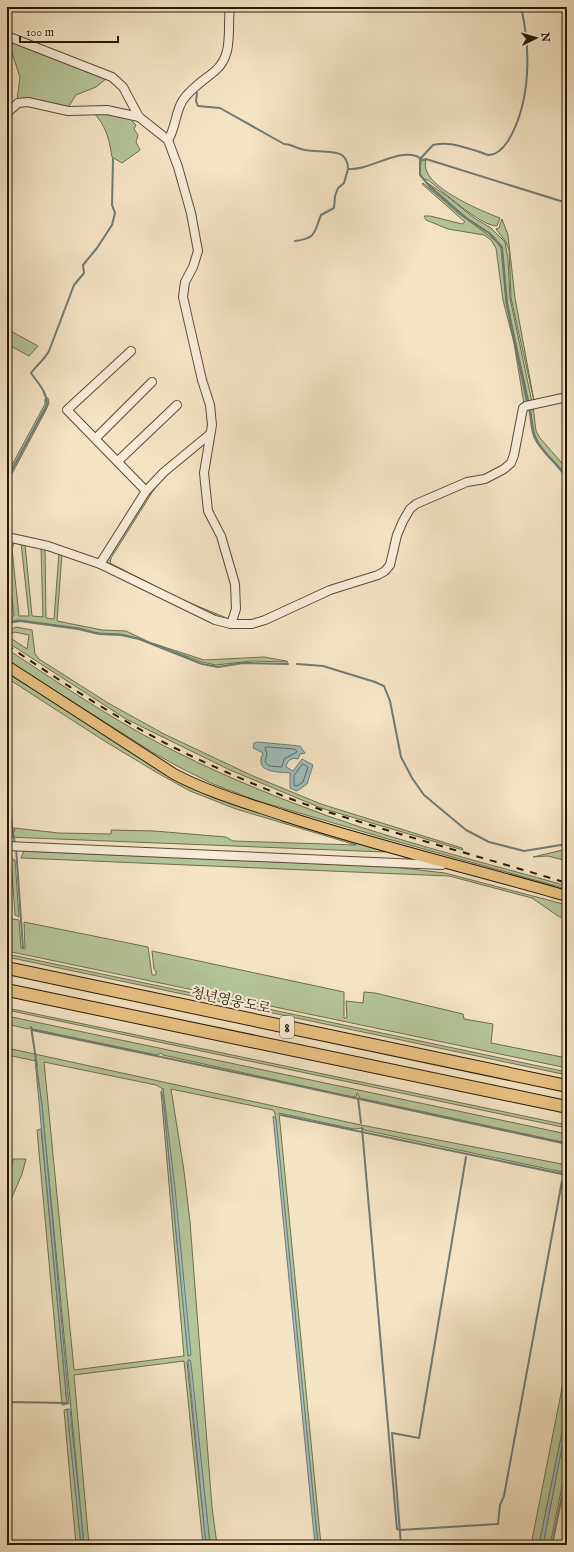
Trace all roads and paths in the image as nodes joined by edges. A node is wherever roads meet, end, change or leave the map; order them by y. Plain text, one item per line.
1 (230, 7) edge
2 (7, 36) edge
3 (7, 113) edge
4 (139, 118) junction
5 (168, 140) junction
6 (131, 351) dead end
7 (152, 382) dead end
8 (567, 397) edge
9 (177, 405) dead end
10 (210, 434) junction
11 (96, 438) junction
12 (118, 461) junction
13 (146, 491) junction
14 (7, 537) edge
15 (100, 564) junction
16 (231, 624) junction
17 (7, 666) edge
18 (7, 846) edge
19 (459, 865) junction
20 (567, 896) edge
21 (7, 968) edge
22 (7, 990) edge
23 (567, 1086) edge
24 (567, 1107) edge

1 - 5 street
2 - 4 street
3 - 4 street
4 - 5 street
5 - 10 street
6 - 11 street
7 - 11 street
8 - 16 street
9 - 12 street
10 - 13 street
10 - 16 street
11 - 12 street
12 - 13 street
13 - 15 street
14 - 15 street
15 - 16 street
17 - 19 main road
18 - 19 street
19 - 20 main road
21 - 23 highway, 청년영웅도로 / 8
22 - 24 highway, 8

